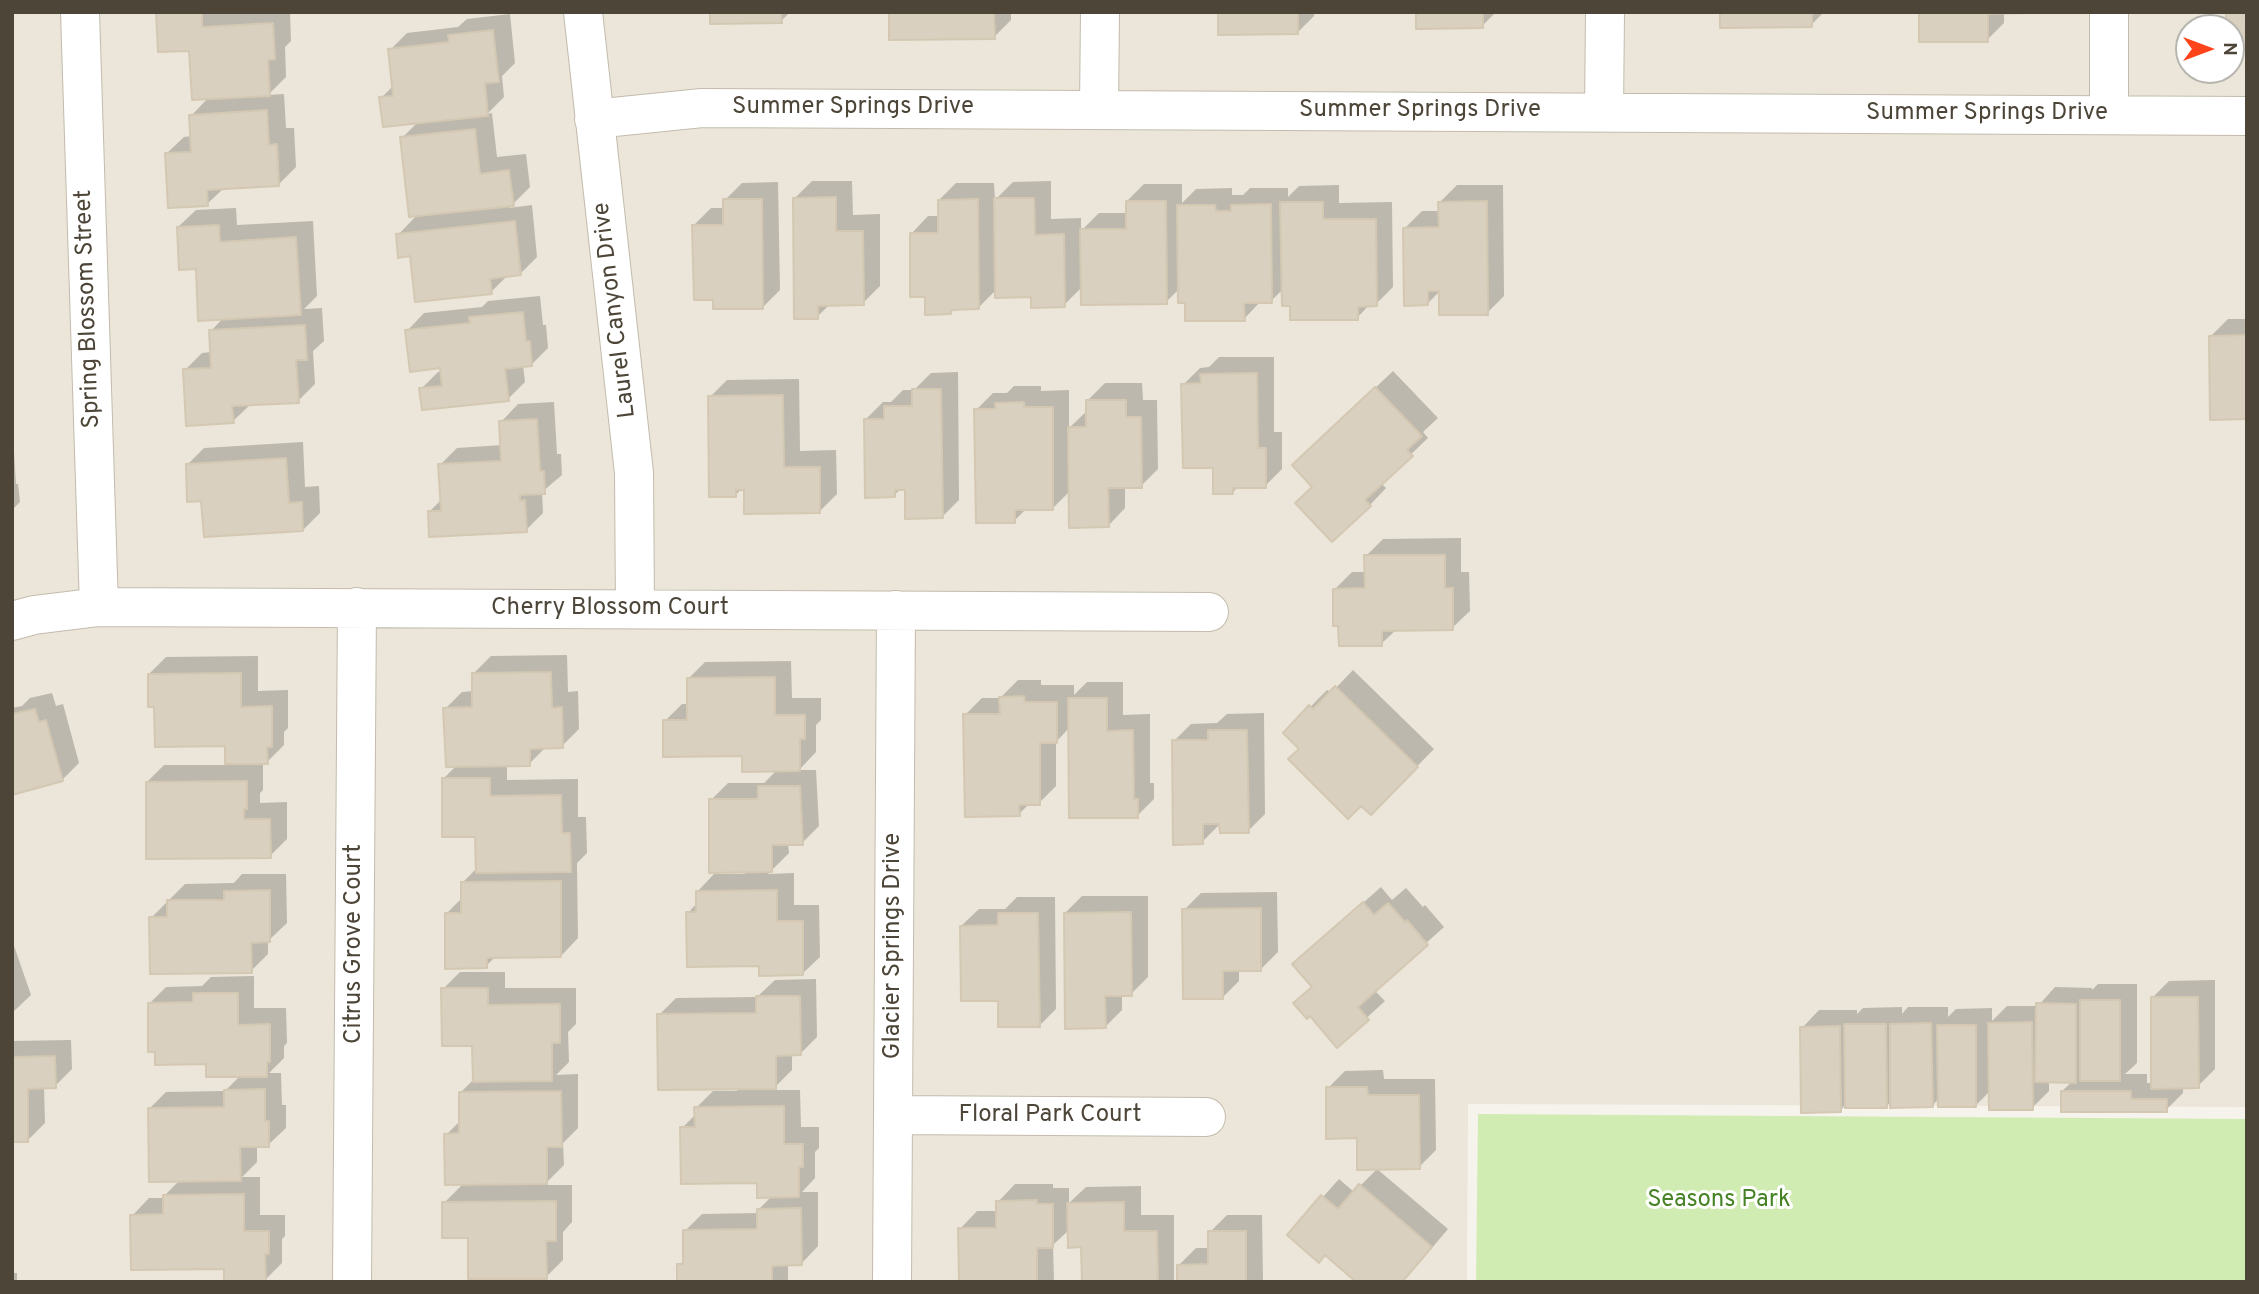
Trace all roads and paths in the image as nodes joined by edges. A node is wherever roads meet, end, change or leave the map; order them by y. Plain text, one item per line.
1 (80, 12) edge
2 (583, 12) edge
3 (1100, 12) edge
4 (1605, 12) edge
5 (2109, 12) edge
6 (1099, 109) junction
7 (1604, 112) junction
8 (2109, 115) junction
9 (2247, 116) edge
10 (594, 119) junction
11 (99, 607) junction
12 (357, 607) junction
13 (635, 609) junction
14 (896, 610) junction
15 (1209, 612) dead end
16 (12, 621) edge
17 (893, 1115) junction
18 (1206, 1117) dead end
19 (352, 1282) edge
20 (892, 1282) edge

1 - 11 street, Spring Blossom Street
2 - 10 street, Laurel Canyon Drive
3 - 6 street
4 - 7 street
5 - 8 street
6 - 7 street, Summer Springs Drive
6 - 10 street, Summer Springs Drive
7 - 8 street, Summer Springs Drive
8 - 9 street, Summer Springs Drive
10 - 13 street, Laurel Canyon Drive
11 - 12 street, Cherry Blossom Court
11 - 16 street, Cherry Blossom Court
12 - 13 street, Cherry Blossom Court
12 - 19 street, Citrus Grove Court
13 - 14 street, Cherry Blossom Court
14 - 15 street, Cherry Blossom Court
14 - 17 street, Glacier Springs Drive
17 - 18 street, Floral Park Court
17 - 20 street, Glacier Springs Drive

